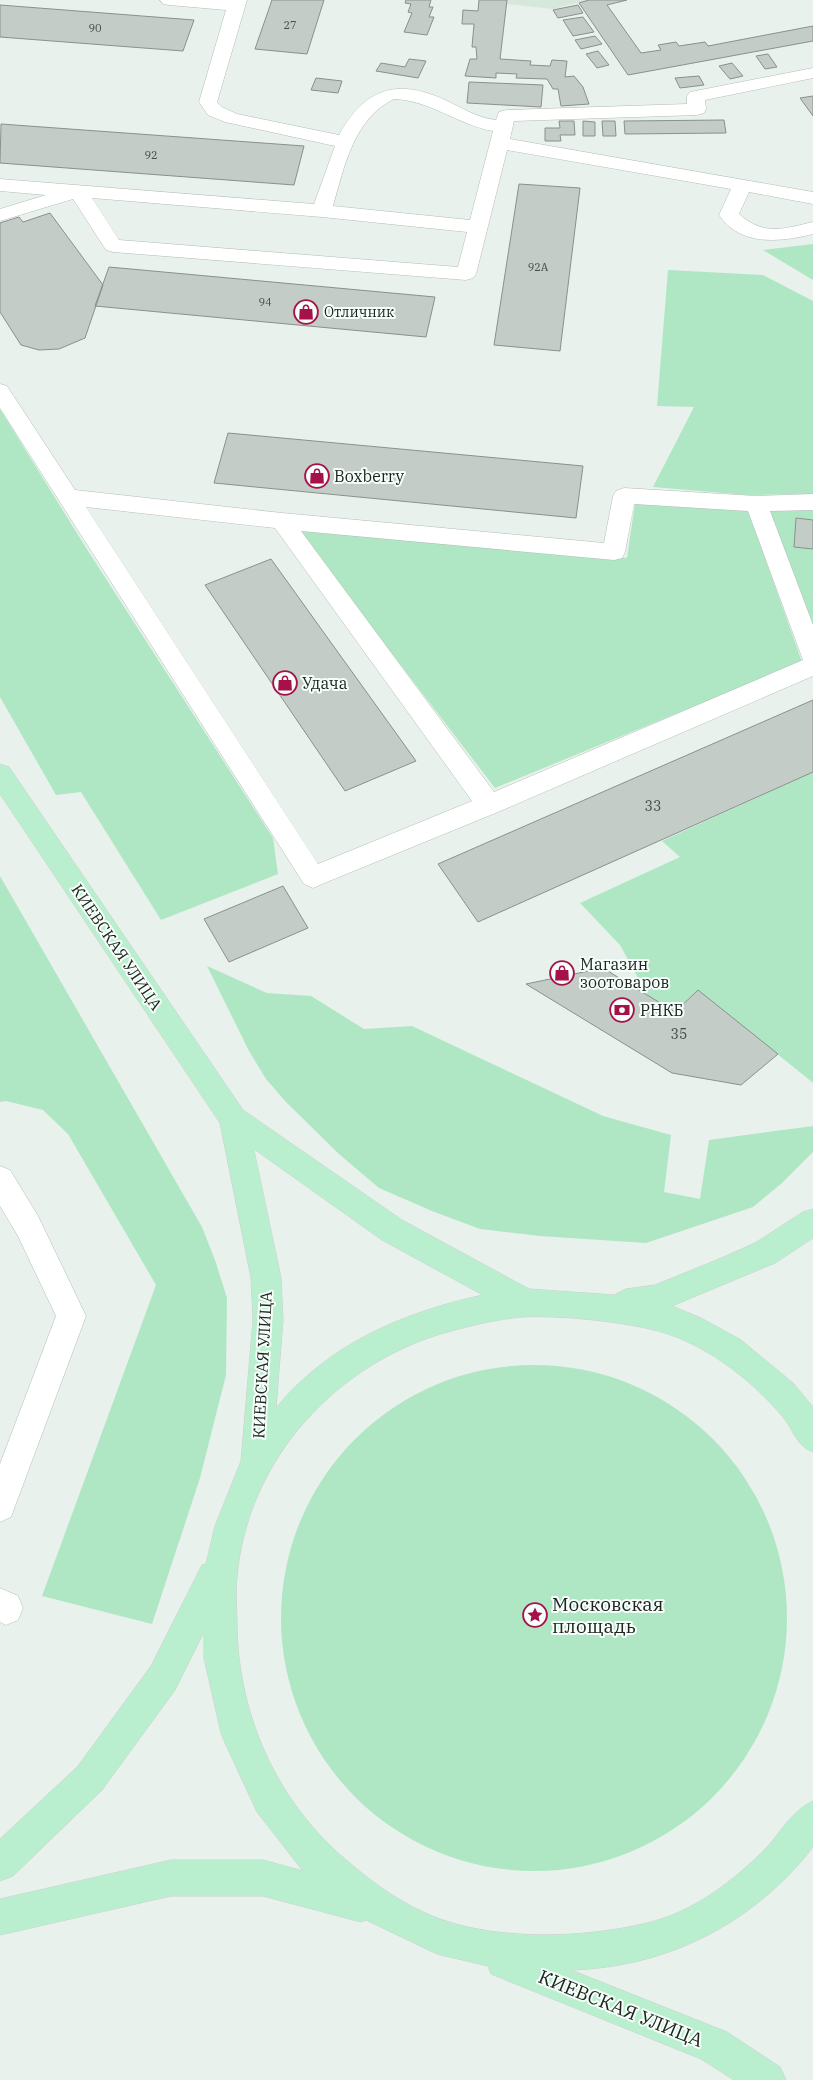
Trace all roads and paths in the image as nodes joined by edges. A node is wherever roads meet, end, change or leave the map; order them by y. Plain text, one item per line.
1 (169, 0) edge
2 (237, 3) edge
3 (813, 73) edge
4 (503, 135) junction
5 (344, 142) junction
6 (0, 185) edge
7 (742, 186) junction
8 (78, 191) junction
9 (813, 198) edge
10 (322, 211) junction
11 (0, 214) edge
12 (478, 227) junction
13 (813, 228) edge
14 (0, 391) edge
15 (69, 497) junction
16 (813, 502) edge
17 (756, 504) junction
18 (282, 520) junction
19 (813, 656) edge
20 (813, 666) edge
21 (0, 774) edge
22 (489, 805) junction
23 (233, 1119) junction
24 (0, 1179) edge
25 (813, 1222) edge
26 (525, 1302) junction
27 (588, 1306) junction
28 (813, 1437) edge
29 (256, 1465) junction
30 (0, 1506) edge
31 (222, 1563) junction
32 (813, 1819) edge
33 (0, 1862) edge
34 (375, 1907) junction
35 (0, 1917) edge
36 (470, 1947) junction
37 (766, 2080) edge

1 - 2 lane
2 - 5 lane
3 - 4 lane
4 - 5 lane
4 - 7 lane
4 - 12 lane
5 - 10 lane
6 - 8 lane
7 - 9 lane
7 - 13 lane
8 - 10 lane
8 - 11 lane
8 - 12 lane
10 - 12 lane
14 - 15 lane
15 - 18 lane
15 - 22 lane
16 - 17 lane
17 - 18 lane
17 - 19 lane
18 - 22 lane
20 - 22 lane
21 - 23 main road, КИЕВСКАЯ УЛИЦА
23 - 26 main road, КИЕВСКАЯ УЛИЦА
23 - 29 main road, КИЕВСКАЯ УЛИЦА
24 - 30 lane
25 - 27 main road
26 - 27 main road
26 - 29 main road
27 - 28 main road
29 - 31 main road
31 - 33 main road
31 - 34 main road
32 - 36 main road
34 - 35 main road
34 - 36 main road
36 - 37 main road, КИЕВСКАЯ УЛИЦА

